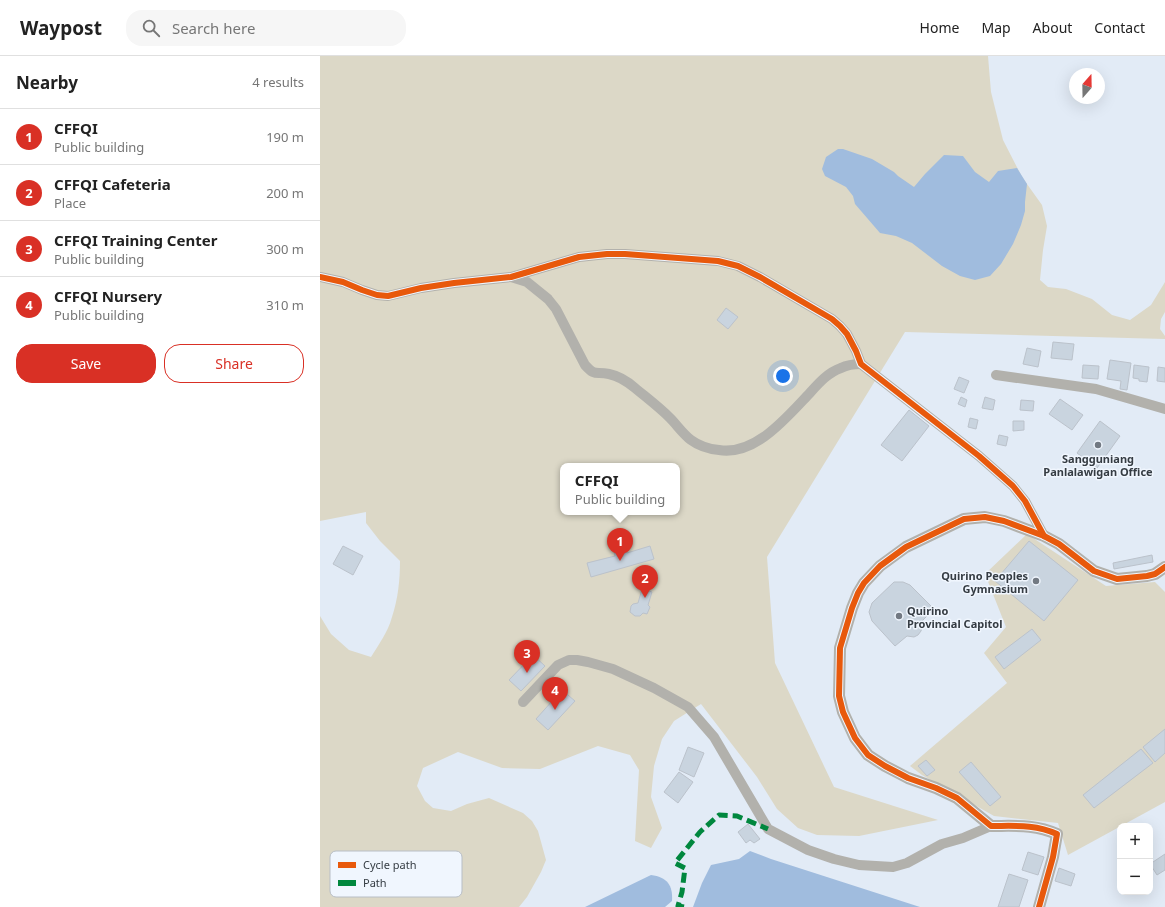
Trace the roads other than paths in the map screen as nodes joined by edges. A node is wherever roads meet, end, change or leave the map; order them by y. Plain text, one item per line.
1 (320, 277) edge
2 (511, 277) junction
3 (862, 364) junction
4 (996, 375) dead end
5 (1165, 409) edge
6 (1044, 536) junction
7 (1165, 567) edge
8 (523, 702) dead end
9 (991, 826) junction
10 (1039, 907) edge

1 - 2 street
2 - 3 street
2 - 3 street
3 - 6 street
4 - 5 street
6 - 7 street
6 - 9 street
8 - 9 street
9 - 10 street

